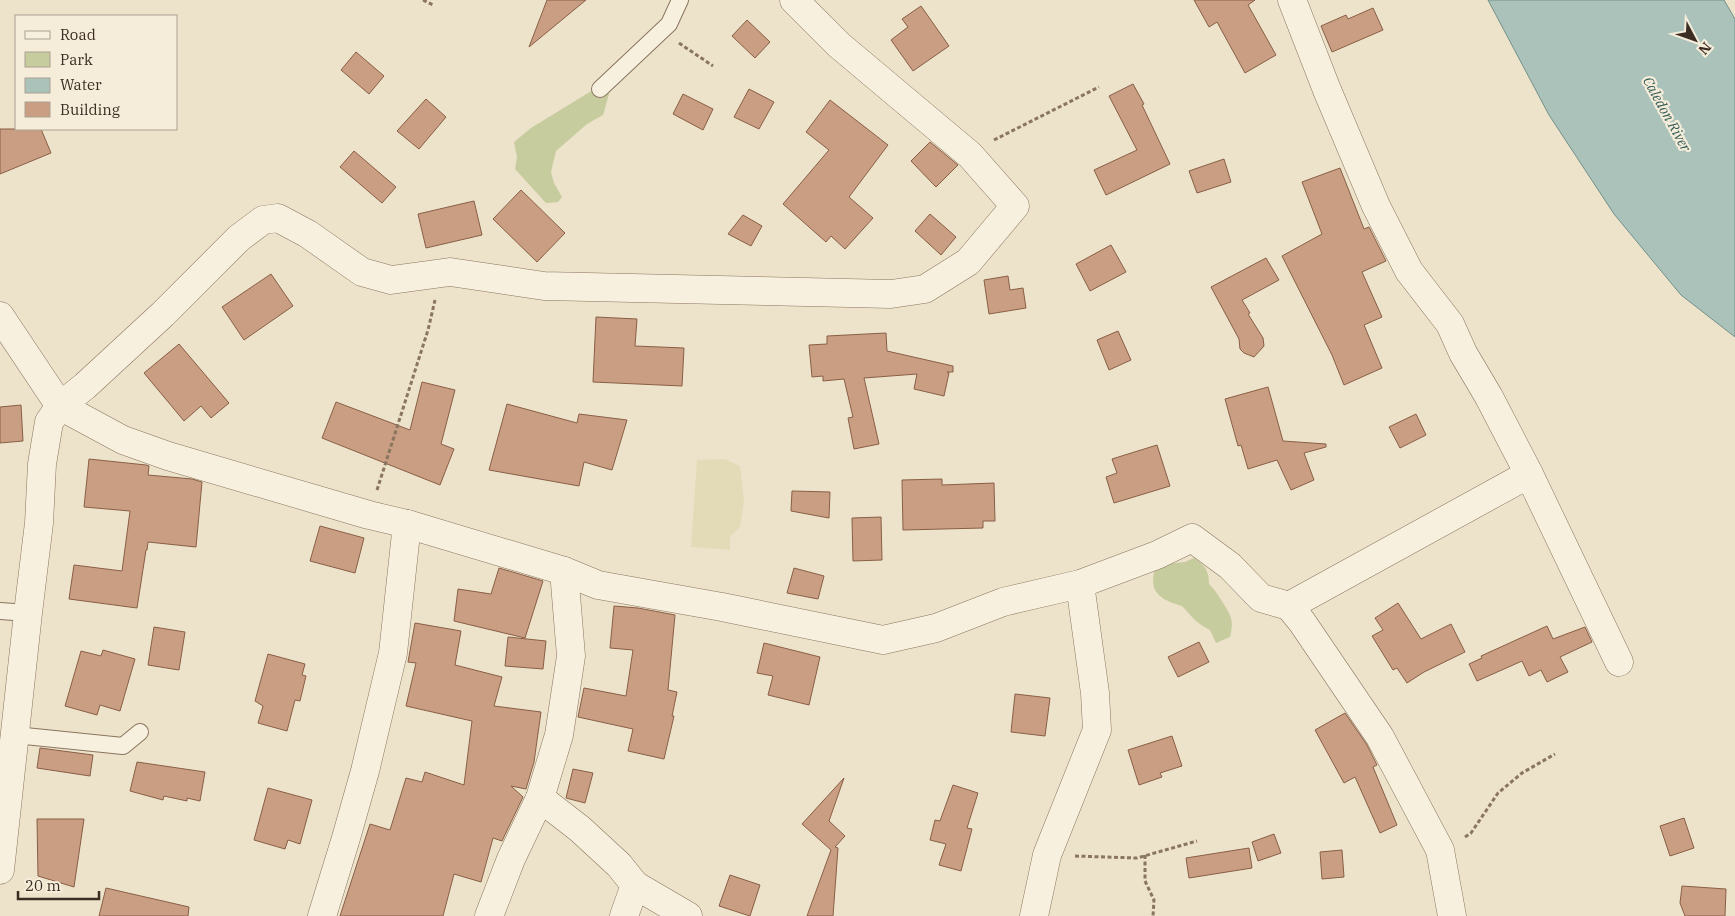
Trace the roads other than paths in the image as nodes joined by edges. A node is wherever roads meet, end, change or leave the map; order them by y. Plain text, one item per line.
1 (680, 0) edge
2 (794, 0) edge
3 (1292, 0) edge
4 (600, 89) dead end
5 (0, 316) edge
6 (60, 406) junction
7 (1529, 474) junction
8 (408, 524) junction
9 (564, 571) junction
10 (1080, 584) junction
11 (1289, 606) junction
12 (0, 611) edge
13 (28, 613) junction
14 (1619, 662) dead end
15 (140, 732) dead end
16 (15, 734) junction
17 (540, 798) junction
18 (0, 870) edge
19 (635, 885) junction
20 (322, 916) edge
21 (488, 916) edge
22 (624, 916) edge
23 (688, 916) edge
24 (1034, 916) edge
25 (1452, 916) edge

1 - 4 lane
2 - 6 street
3 - 7 street
5 - 6 street
6 - 8 street
6 - 13 street
7 - 11 street
7 - 14 street
8 - 9 street
8 - 20 street
9 - 10 street
9 - 17 street
10 - 11 street
10 - 24 street
11 - 25 street
12 - 13 lane
13 - 16 street
15 - 16 lane
16 - 18 street
17 - 19 street
17 - 21 street
19 - 22 street
19 - 23 street

